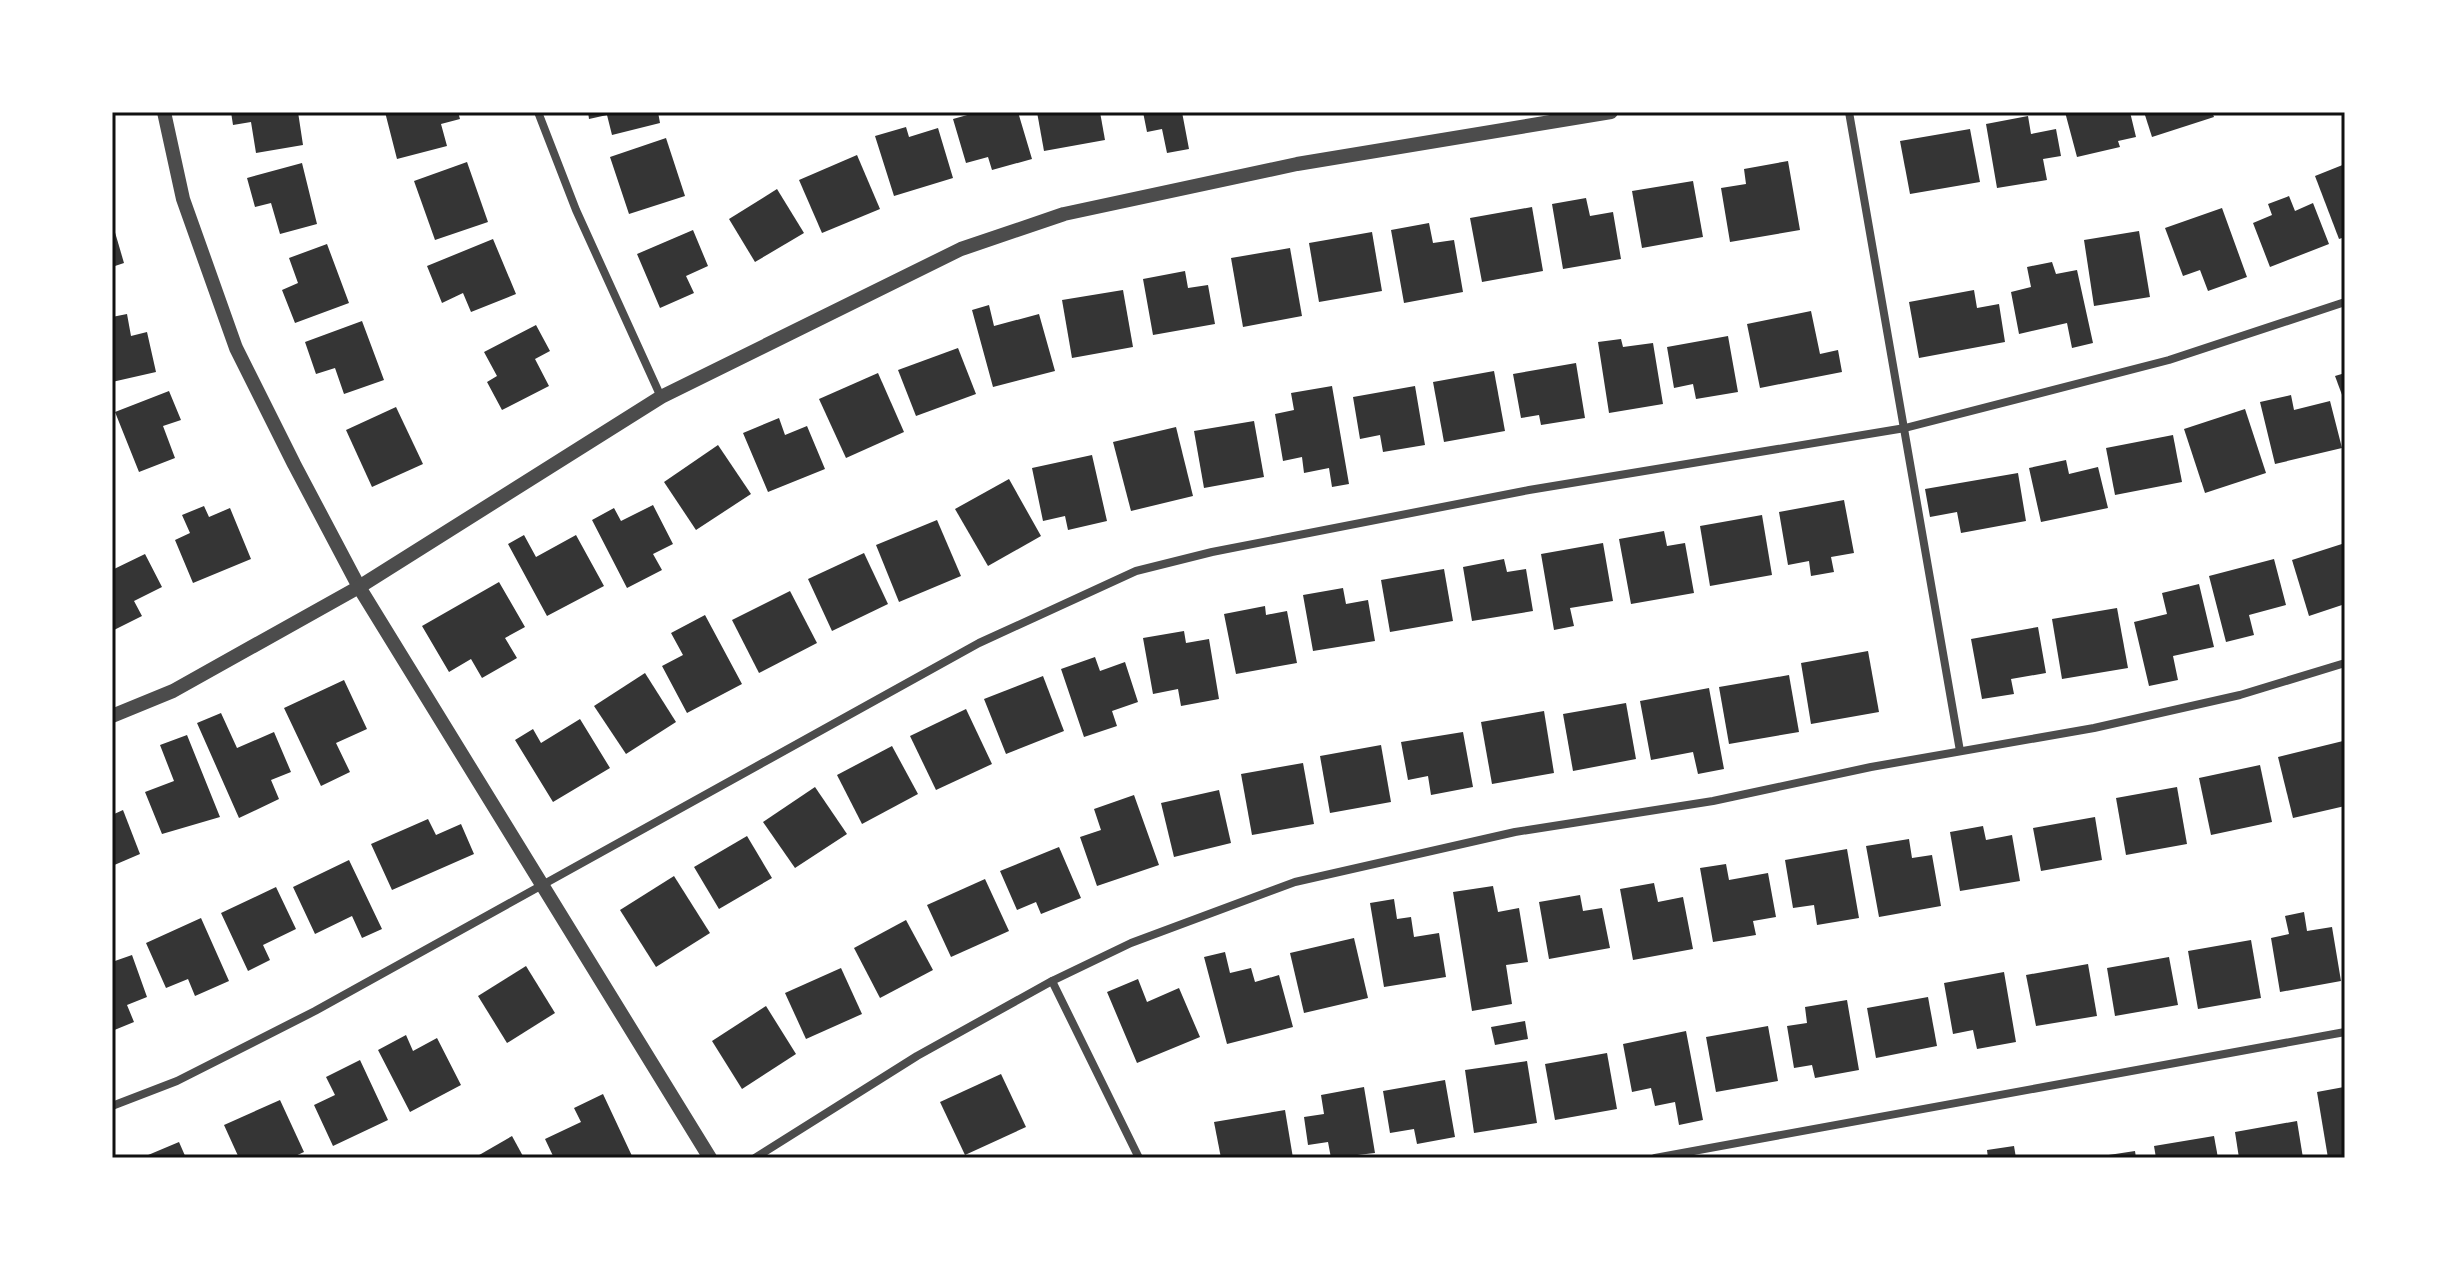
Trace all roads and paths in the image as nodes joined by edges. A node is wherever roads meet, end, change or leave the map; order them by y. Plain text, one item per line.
1 (164, 112) edge
2 (538, 112) edge
3 (1611, 112) edge
4 (1849, 112) edge
5 (2345, 302) edge
6 (661, 397) junction
7 (1905, 428) junction
8 (359, 587) junction
9 (2345, 663) edge
10 (112, 716) edge
11 (1960, 751) junction
12 (542, 889) junction
13 (1052, 981) junction
14 (2345, 1032) edge
15 (112, 1106) edge
16 (710, 1158) edge
17 (755, 1158) edge
18 (1139, 1158) edge
19 (1655, 1158) edge

1 - 8 street
2 - 6 street
3 - 6 street
4 - 7 street
5 - 7 street
6 - 8 street
7 - 11 street
7 - 12 street
8 - 10 street
8 - 12 street
9 - 11 street
11 - 13 street
12 - 15 street
12 - 16 street
13 - 17 street
13 - 18 street
14 - 19 street

